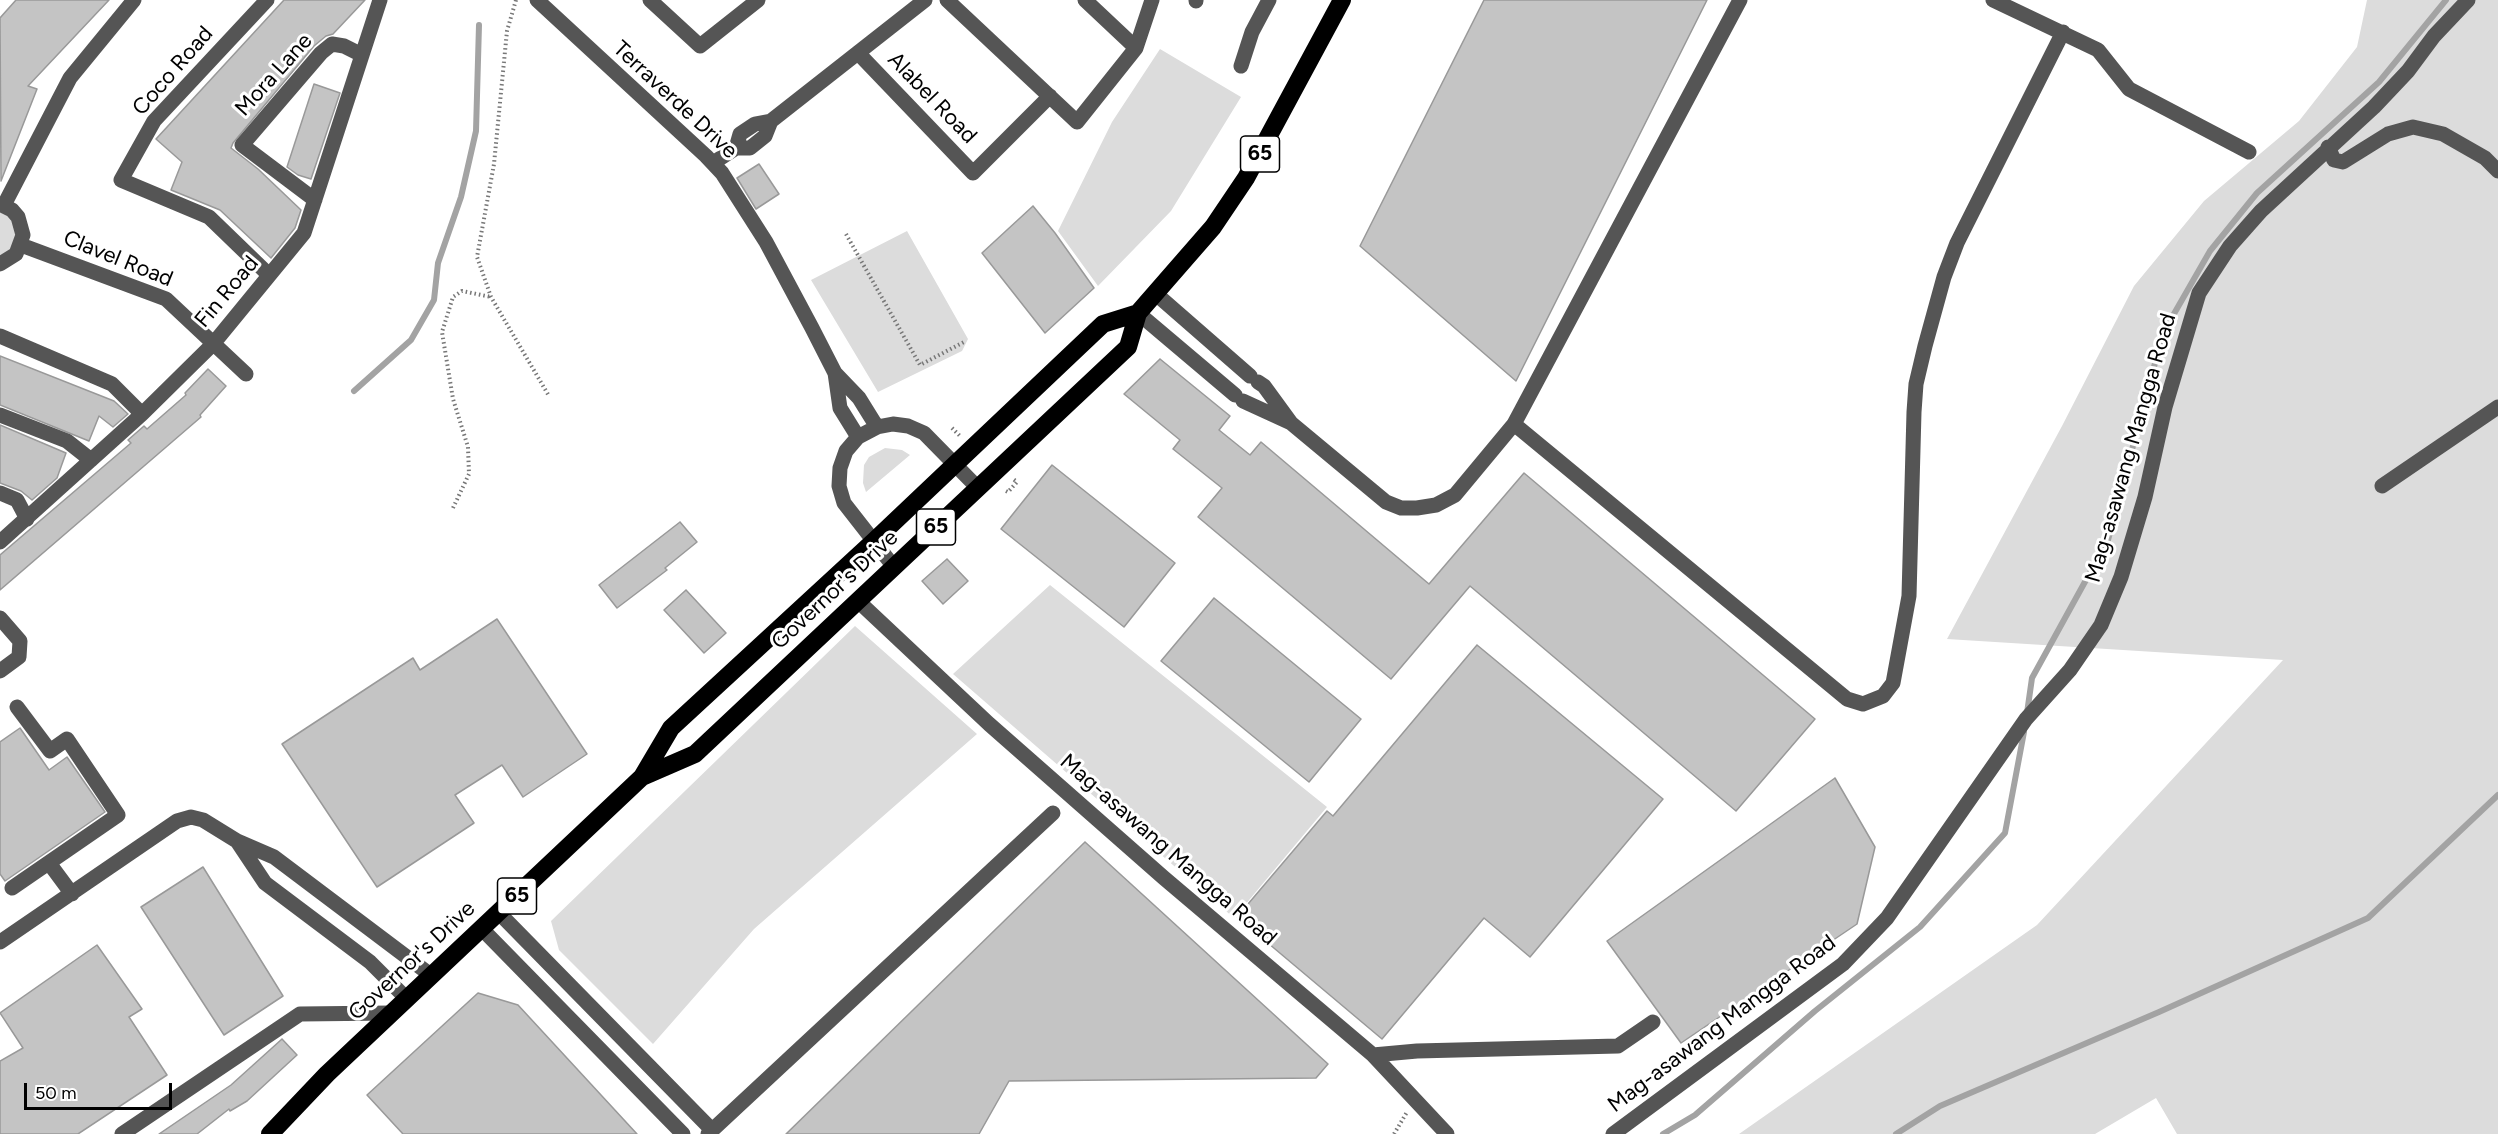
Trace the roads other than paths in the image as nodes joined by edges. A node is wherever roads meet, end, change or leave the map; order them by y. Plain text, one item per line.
1 (134, 0) edge
2 (267, 0) edge
3 (380, 0) edge
4 (537, 0) edge
5 (651, 0) edge
6 (758, 0) edge
7 (925, 0) edge
8 (947, 0) edge
9 (1085, 0) edge
10 (1152, 0) edge
11 (1269, 0) edge
12 (1342, 0) edge
13 (1740, 0) edge
14 (1993, 0) edge
15 (2468, 0) edge
16 (2063, 32) junction
17 (1136, 48) junction
18 (859, 54) junction
19 (362, 55) junction
20 (1241, 66) dead end
21 (1050, 96) junction
22 (2328, 147) junction
23 (2249, 152) dead end
24 (713, 163) junction
25 (2498, 171) edge
26 (315, 200) junction
27 (2, 204) edge
28 (21, 245) junction
29 (0, 264) edge
30 (269, 274) junction
31 (1156, 294) junction
32 (1138, 313) junction
33 (0, 336) edge
34 (213, 344) junction
35 (835, 373) junction
36 (246, 374) dead end
37 (2498, 407) edge
38 (142, 414) junction
39 (0, 415) edge
40 (1291, 423) junction
41 (1514, 424) junction
42 (877, 427) junction
43 (858, 438) junction
44 (91, 460) junction
45 (955, 464) junction
46 (2382, 486) dead end
47 (978, 488) junction
48 (0, 494) edge
49 (27, 519) junction
50 (874, 541) junction
51 (0, 542) edge
52 (894, 567) junction
53 (858, 601) junction
54 (0, 618) edge
55 (0, 671) edge
56 (17, 707) dead end
57 (642, 777) junction
58 (1053, 813) dead end
59 (237, 842) junction
60 (49, 863) junction
61 (12, 888) dead end
62 (72, 894) junction
63 (499, 913) junction
64 (482, 929) junction
65 (0, 942) edge
66 (432, 976) junction
67 (407, 999) junction
68 (586, 1002) junction
69 (391, 1013) junction
70 (569, 1018) junction
71 (1653, 1022) dead end
72 (1373, 1055) junction
73 (710, 1132) edge
74 (122, 1134) edge
75 (270, 1134) edge
76 (683, 1134) edge
77 (1447, 1134) edge
78 (1613, 1134) edge

1 - 27 street
2 - 30 street, Coco Road
3 - 19 street, Fin Road
4 - 24 street, Terraverde Drive
5 - 6 street
7 - 18 street
8 - 21 street
9 - 17 street
10 - 17 street
11 - 20 street
12 - 31 highway, Governor's Drive / 65
13 - 41 street
14 - 16 street
15 - 22 street, Mag-asawang Mangga Road
16 - 23 street
16 - 41 street
17 - 21 street
18 - 21 street, Alabel Road
18 - 24 street
19 - 26 street, Fin Road
19 - 26 street, Mora Lane
22 - 25 street
22 - 78 street, Mag-asawang Mangga Road
24 - 35 street, Terraverde Drive
26 - 30 street, Fin Road
27 - 28 street
28 - 29 street
28 - 34 street, Clavel Road
30 - 34 street, Fin Road
31 - 32 highway, Governor's Drive / 65
31 - 40 street
32 - 40 street
32 - 45 highway, Governor's Drive / 65
32 - 47 highway, Governor's Drive / 65
33 - 38 street
34 - 36 street, Clavel Road
34 - 38 street, Fin Road
35 - 42 street, Terraverde Drive
35 - 43 street, Terraverde Drive
37 - 46 street
38 - 44 street, Fin Road
39 - 44 street
40 - 41 street
42 - 43 street
42 - 45 street
43 - 50 street
44 - 49 street, Fin Road
45 - 47 street
45 - 50 highway, Governor's Drive / 65
47 - 52 highway, Governor's Drive / 65
48 - 49 street
49 - 51 street, Fin Road
50 - 52 street
50 - 57 highway, Governor's Drive / 65
52 - 53 highway, Governor's Drive / 65
53 - 57 highway, Governor's Drive / 65
53 - 72 street, Mag-asawang Mangga Road
54 - 55 street
56 - 60 street
57 - 63 highway, Governor's Drive / 65
58 - 73 street
59 - 62 street
59 - 66 street
59 - 67 street
60 - 61 street
60 - 62 street
62 - 65 street
63 - 64 highway, Governor's Drive / 65
63 - 68 street
64 - 66 highway, Governor's Drive / 65
64 - 70 street
66 - 67 highway, Governor's Drive / 65
67 - 69 highway, Governor's Drive / 65
68 - 70 street
68 - 73 street
69 - 74 street
69 - 75 highway, Governor's Drive / 65
70 - 76 street
71 - 72 street
72 - 77 street, Mag-asawang Mangga Road

